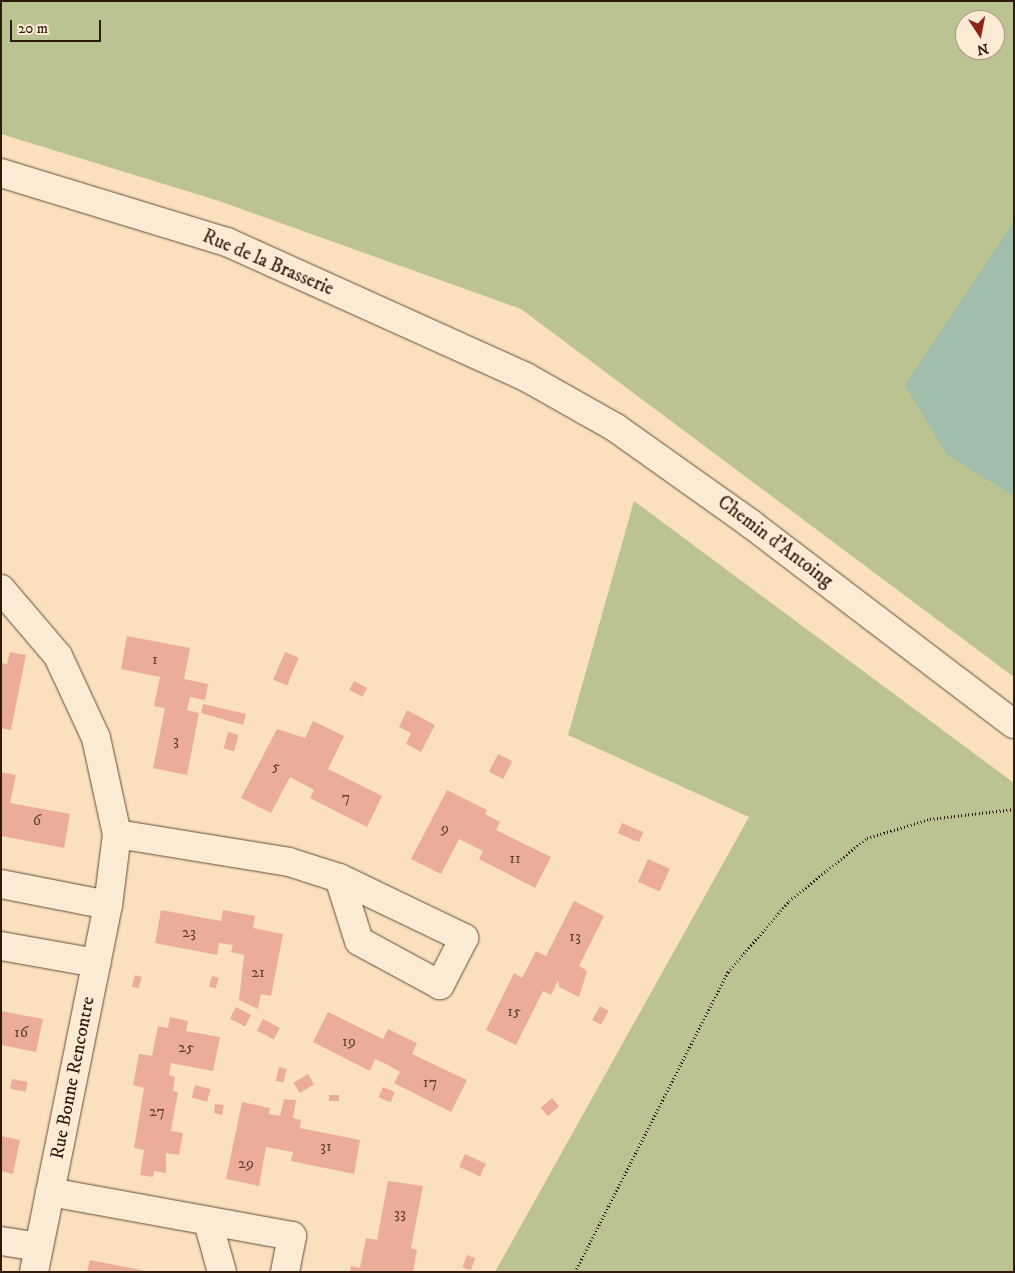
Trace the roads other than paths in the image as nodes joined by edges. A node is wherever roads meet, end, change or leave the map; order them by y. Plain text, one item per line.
1 (1, 173) edge
2 (526, 377) joint
3 (1, 589) edge
4 (1014, 724) edge
5 (117, 834) junction
6 (339, 878) junction
7 (1, 884) edge
8 (108, 905) junction
9 (1, 946) edge
10 (96, 963) junction
11 (50, 1192) junction
12 (208, 1222) junction
13 (1, 1241) edge
14 (36, 1260) edge
15 (222, 1272) edge
16 (285, 1272) edge

1 - 2 street, Rue de la Brasserie
2 - 4 street, Chemin d'Antoing
3 - 5 street, Rue Bonne Rencontre
5 - 6 street
5 - 8 street, Rue Bonne Rencontre
6 - 6 street
7 - 8 street
8 - 10 street, Rue Bonne Rencontre
9 - 10 street
10 - 11 street, Rue Bonne Rencontre
11 - 12 street
11 - 14 street, Rue Bonne Rencontre
12 - 15 street
12 - 16 street
13 - 14 street, Rue Bonne Rencontre

